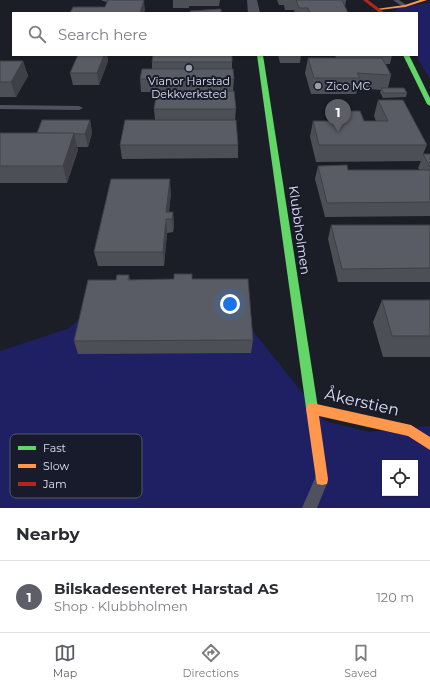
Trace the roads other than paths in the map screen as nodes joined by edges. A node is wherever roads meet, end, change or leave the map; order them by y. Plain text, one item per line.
1 (104, 0) edge
2 (126, 0) edge
3 (252, 0) edge
4 (365, 0) edge
5 (396, 0) edge
6 (425, 0) edge
7 (406, 6) junction
8 (380, 11) edge
9 (254, 12) edge
10 (260, 56) edge
11 (406, 56) edge
12 (430, 104) edge
13 (0, 107) edge
14 (79, 108) dead end
15 (312, 409) junction
16 (430, 444) edge
17 (322, 479) joint
18 (309, 508) edge

1 - 2 lane
3 - 9 street
4 - 8 street
5 - 7 lane
6 - 7 street
7 - 8 street
10 - 15 street, Klubbholmen
11 - 12 street
13 - 14 lane
15 - 16 street, Åkerstien
15 - 17 street, Åkerstien
17 - 18 lane, Åkerstien

